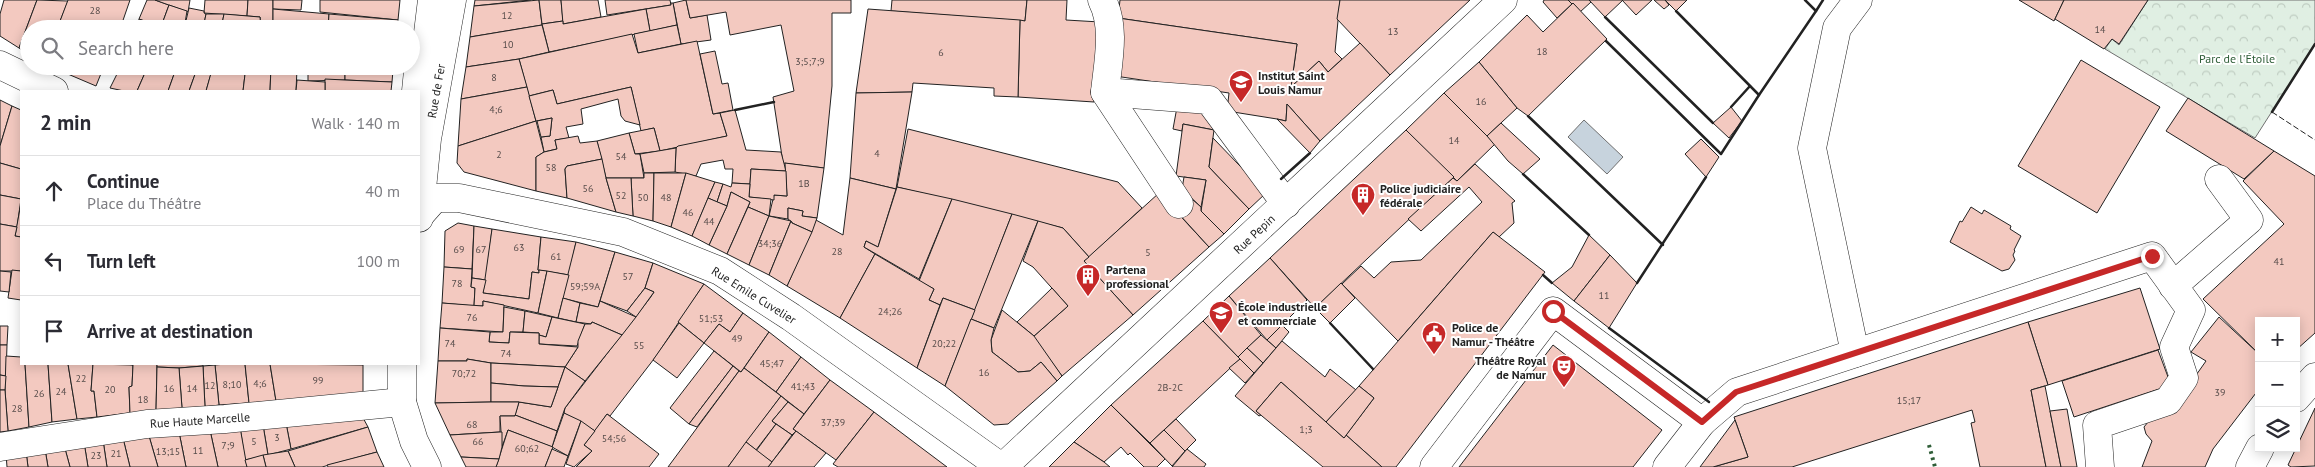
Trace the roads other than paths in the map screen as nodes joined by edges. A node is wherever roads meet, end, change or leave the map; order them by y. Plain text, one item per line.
1 (432, 0) edge
2 (452, 0) edge
3 (1102, 0) edge
4 (1503, 0) edge
5 (1858, 0) edge
6 (420, 63) edge
7 (0, 65) edge
8 (20, 75) edge
9 (21, 75) edge
10 (418, 75) edge
11 (52, 90) edge
12 (416, 90) edge
13 (1105, 92) junction
14 (2220, 179) dead end
15 (423, 199) edge
16 (1180, 204) dead end
17 (1286, 204) junction
18 (2173, 286) junction
19 (1855, 353) junction
20 (402, 365) edge
21 (2315, 377) edge
22 (2300, 394) edge
23 (402, 402) junction
24 (1702, 422) junction
25 (0, 447) edge
26 (2258, 452) edge
27 (427, 467) edge
28 (1002, 467) edge
29 (1434, 467) edge
30 (1666, 467) edge
31 (2100, 467) edge
32 (2250, 467) edge

1 - 6 street, Rue de Fer
2 - 15 street, Rue de Fer
3 - 13 street
4 - 17 street, Rue Pepin
5 - 19 street
7 - 8 street
9 - 11 street
10 - 12 street, Rue de Fer
13 - 16 street
13 - 17 street
14 - 18 street
15 - 28 street, Rue Emile Cuvelier
17 - 28 street, Rue Pepin
18 - 19 street
18 - 31 street
19 - 24 street
20 - 23 street
21 - 22 street
23 - 25 street, Rue Haute Marcelle
23 - 27 street
24 - 29 street
24 - 30 street
26 - 32 street

